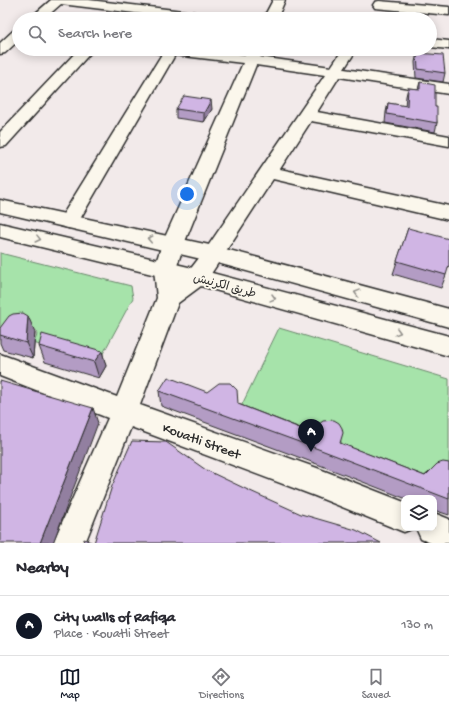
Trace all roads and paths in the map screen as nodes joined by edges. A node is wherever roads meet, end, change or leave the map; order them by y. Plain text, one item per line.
1 (59, 0) edge
2 (279, 0) edge
3 (130, 4) edge
4 (203, 5) dead end
5 (378, 7) edge
6 (449, 11) edge
7 (44, 12) edge
8 (123, 12) edge
9 (167, 12) edge
10 (198, 12) edge
11 (273, 12) edge
12 (0, 29) edge
13 (12, 32) edge
14 (12, 39) edge
15 (437, 44) edge
16 (449, 45) edge
17 (0, 50) edge
18 (80, 56) edge
19 (164, 56) edge
20 (254, 56) edge
21 (258, 56) edge
22 (345, 56) edge
23 (334, 73) junction
24 (449, 89) edge
25 (306, 115) junction
26 (449, 141) edge
27 (0, 142) edge
28 (268, 172) junction
29 (0, 206) edge
30 (449, 213) edge
31 (69, 221) junction
32 (0, 230) edge
33 (173, 244) junction
34 (214, 254) junction
35 (165, 270) junction
36 (196, 277) junction
37 (168, 298) junction
38 (449, 318) edge
39 (449, 346) edge
40 (0, 365) edge
41 (124, 412) junction
42 (401, 516) edge
43 (437, 530) edge
44 (449, 535) edge
45 (69, 543) edge

1 - 3 street
1 - 7 street
2 - 11 street
3 - 8 street
3 - 9 street
4 - 10 street
5 - 6 street
12 - 13 street
14 - 17 street
15 - 16 street
18 - 27 street
19 - 31 street
20 - 33 street
21 - 23 street
22 - 23 street
23 - 24 street
23 - 25 street
25 - 26 street
25 - 28 street
28 - 30 street
28 - 34 street
29 - 31 street
33 -> 31 street
32 -> 35 street, طريق الكرنيش
33 - 34 street
33 - 35 street
34 - 36 street
38 -> 34 street
35 - 36 street, طريق الكرنيش
35 - 37 street
36 - 37 street
36 -> 39 street, طريق الكرنيش
37 - 41 street
40 - 41 street, Kouatli Street
41 - 42 street, Kouatli Street
41 - 45 street
43 - 44 street

